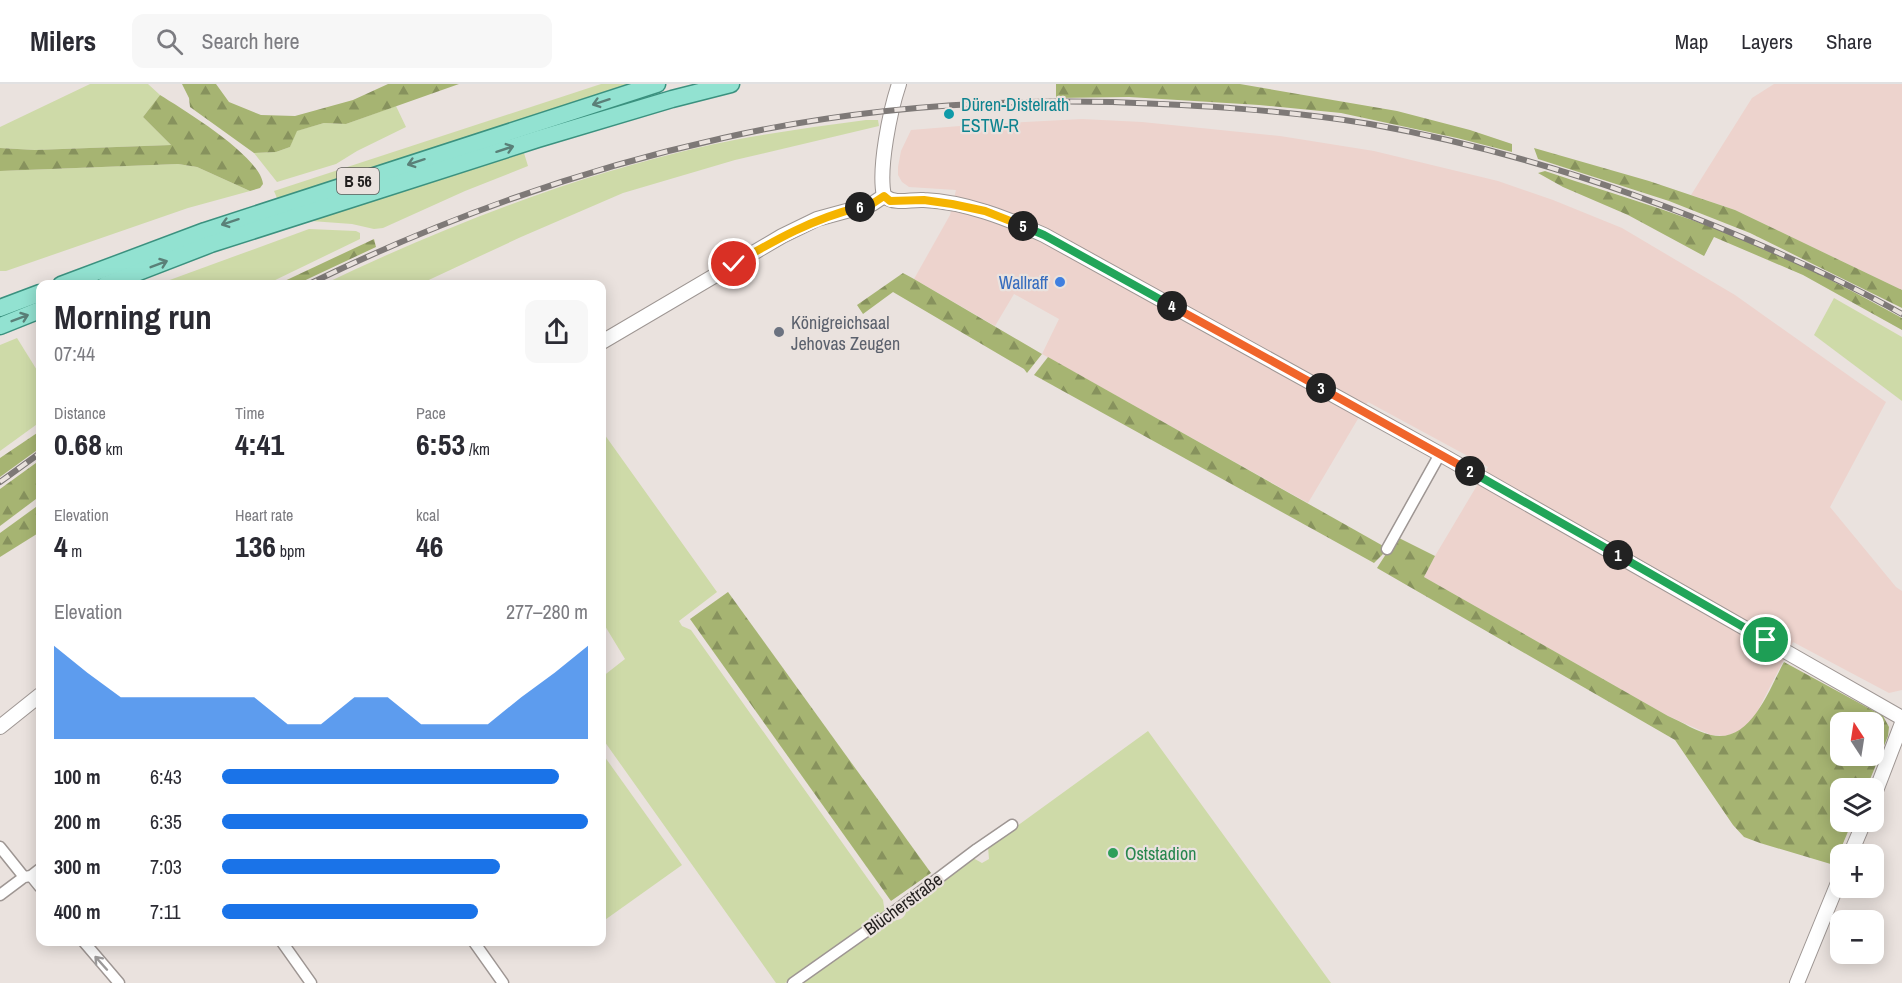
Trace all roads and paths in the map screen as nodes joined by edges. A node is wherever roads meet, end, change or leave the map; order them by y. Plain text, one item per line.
1 (657, 84) edge
2 (731, 84) edge
3 (899, 84) edge
4 (884, 196) junction
5 (74, 280) edge
6 (118, 280) edge
7 (36, 294) edge
8 (0, 308) edge
9 (36, 312) edge
10 (0, 326) edge
11 (606, 340) edge
12 (1440, 454) junction
13 (1387, 549) dead end
14 (36, 698) edge
15 (1902, 721) edge
16 (0, 727) edge
17 (1881, 778) edge
18 (1012, 825) dead end
19 (0, 847) edge
20 (32, 874) edge
21 (0, 895) edge
22 (1832, 898) edge
23 (87, 946) edge
24 (285, 946) edge
25 (477, 946) edge
26 (119, 983) edge
27 (311, 983) edge
28 (503, 983) edge
29 (793, 983) edge
30 (1797, 983) edge

1 -> 5 main road, B 56
6 -> 2 main road, B 56
3 - 4 street
4 - 11 street
4 - 12 street
7 - 8 main road
10 -> 9 main road
12 - 13 street
12 - 15 street
14 - 16 street
15 - 17 street
18 - 29 street, Blücherstraße
19 - 20 street
20 - 21 street
22 - 30 street
26 -> 23 street
24 - 27 street
25 - 28 street

